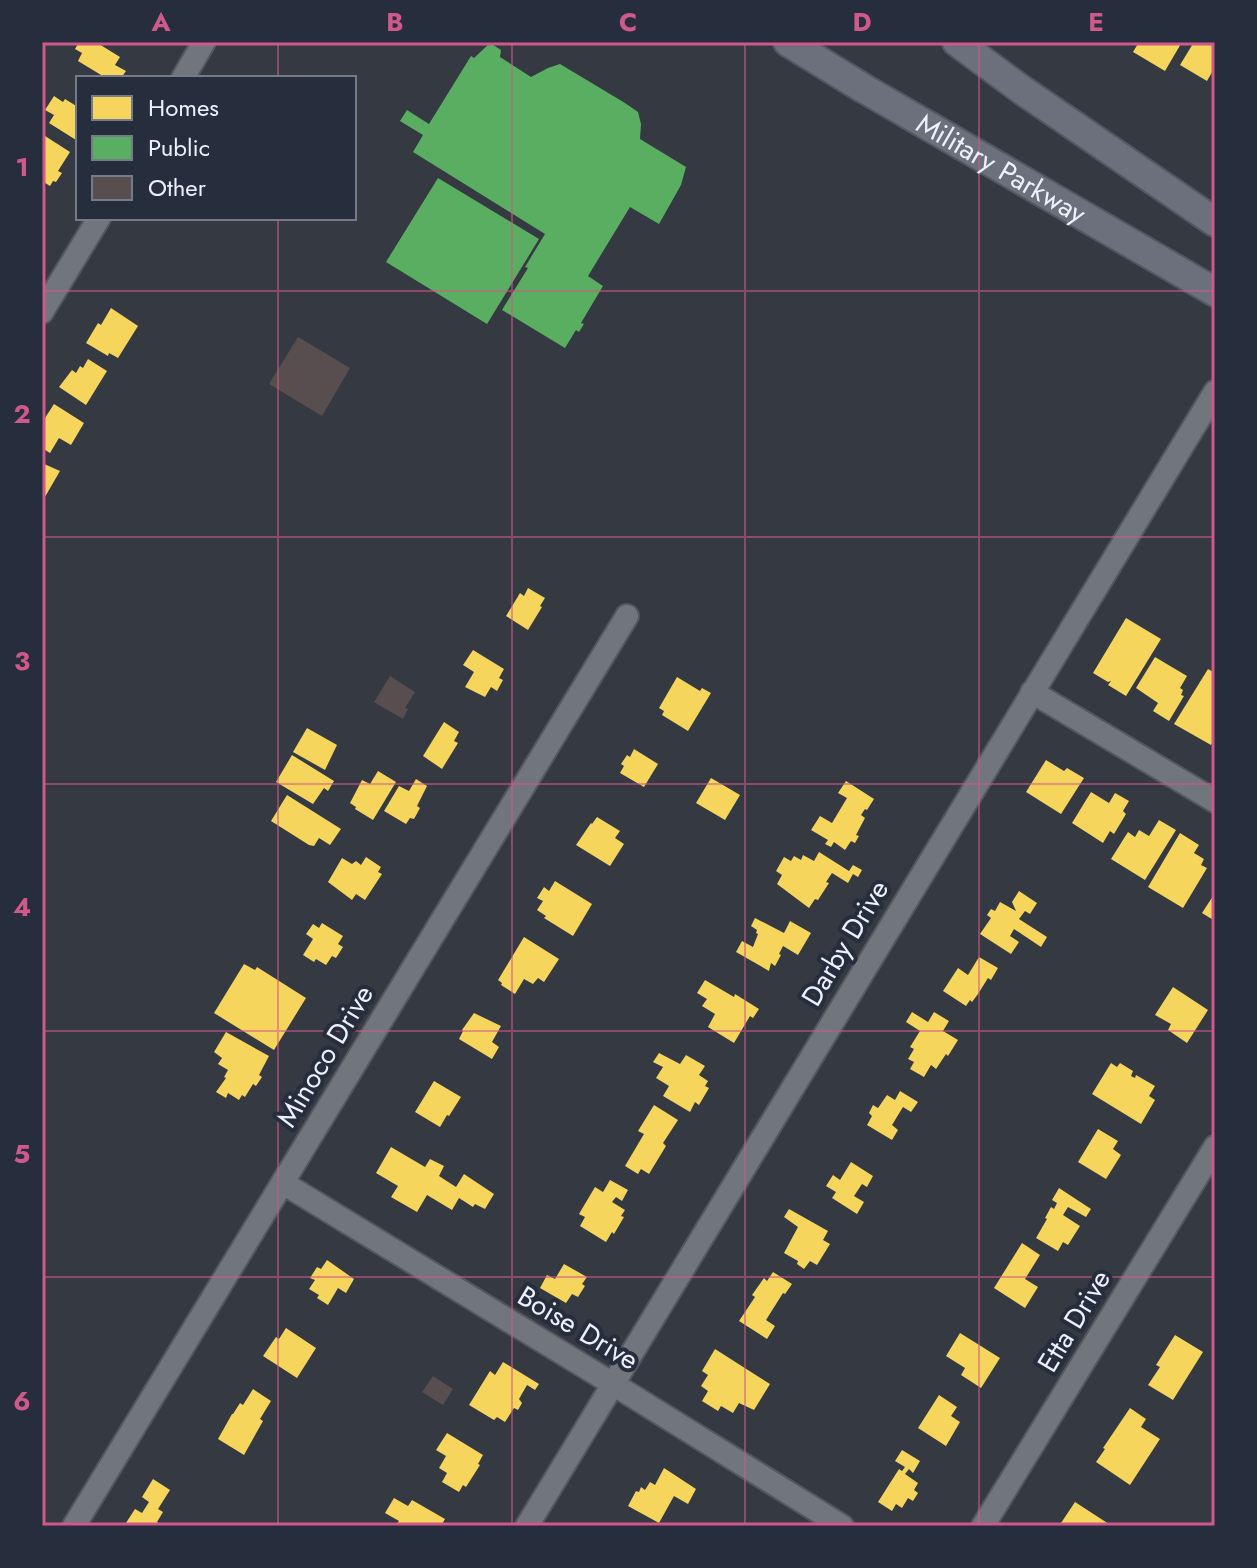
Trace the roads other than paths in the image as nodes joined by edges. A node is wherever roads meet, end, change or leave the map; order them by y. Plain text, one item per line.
1 (204, 42) edge
2 (788, 42) edge
3 (957, 42) edge
4 (184, 76) edge
5 (98, 220) edge
6 (1215, 222) edge
7 (1215, 292) edge
8 (42, 312) edge
9 (1215, 392) edge
10 (627, 616) dead end
11 (1032, 692) junction
12 (1215, 801) edge
13 (1215, 1147) edge
14 (283, 1183) junction
15 (613, 1384) junction
16 (74, 1526) edge
17 (527, 1526) edge
18 (842, 1526) edge
19 (983, 1526) edge

1 - 4 street
2 - 7 main road, Military Parkway
3 - 6 main road
5 - 8 street
9 - 11 street, Darby Drive
10 - 14 street, Minoco Drive
11 - 12 street
11 - 15 street, Darby Drive
13 - 19 street, Etta Drive
14 - 15 street, Boise Drive
14 - 16 street, Minoco Drive
15 - 17 street, Darby Drive
15 - 18 street, Boise Drive

